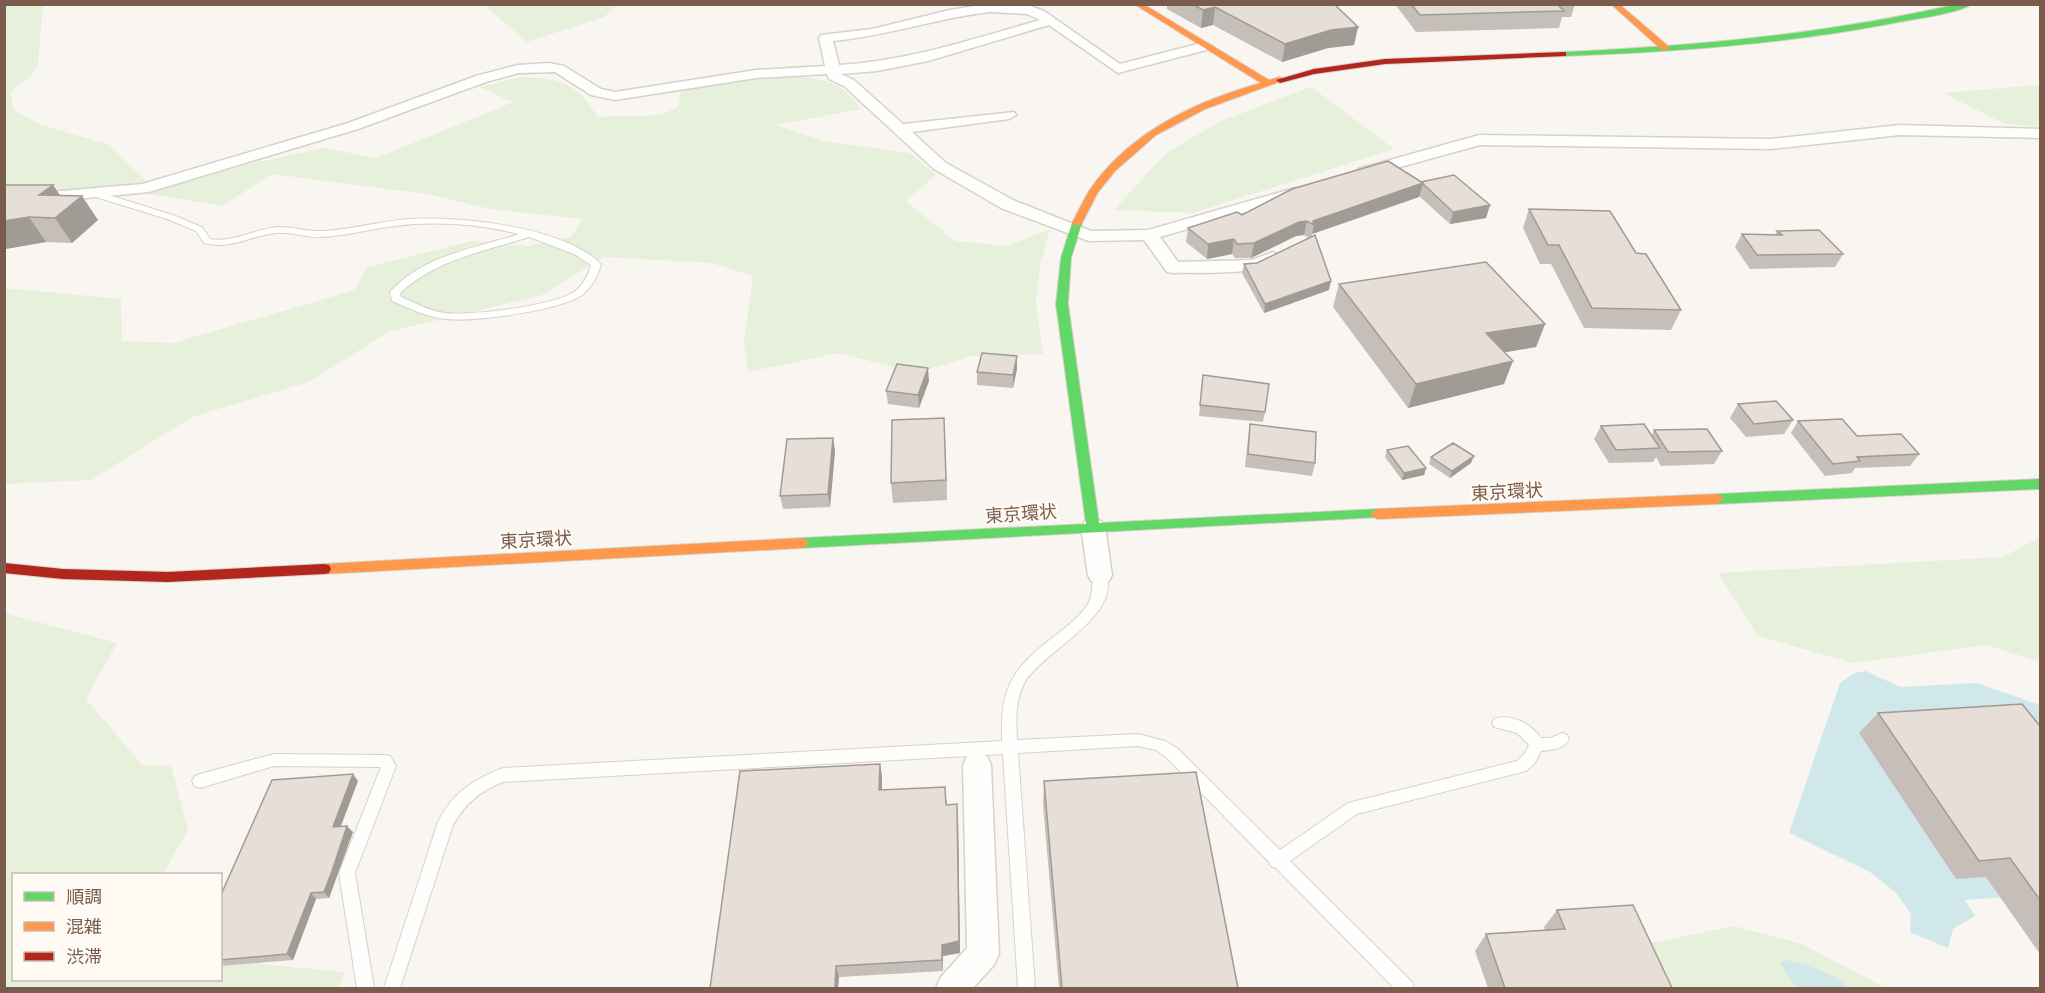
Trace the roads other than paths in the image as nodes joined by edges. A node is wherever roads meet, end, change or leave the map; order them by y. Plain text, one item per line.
1 (1137, 4) edge
2 (1614, 4) edge
3 (1933, 4) edge
4 (1970, 4) edge
5 (975, 5) edge
6 (1950, 10) junction
7 (1049, 21) junction
8 (1205, 46) junction
9 (1665, 48) junction
10 (831, 71) junction
11 (1267, 83) junction
12 (1009, 115) dead end
13 (900, 129) junction
14 (2040, 134) edge
15 (1346, 177) edge
16 (1312, 187) edge
17 (99, 195) junction
18 (4, 201) edge
19 (1073, 231) junction
20 (528, 234) junction
21 (1149, 235) junction
22 (1284, 251) edge
23 (2040, 484) edge
24 (1093, 527) junction
25 (4, 568) edge
26 (1100, 575) joint
27 (1499, 723) dead end
28 (1562, 740) dead end
29 (1537, 745) junction
30 (1011, 746) junction
31 (976, 765) dead end
32 (200, 781) dead end
33 (1277, 861) junction
34 (366, 988) edge
35 (392, 988) edge
36 (952, 988) edge
37 (1027, 988) edge
38 (1406, 988) edge

1 - 8 main road
2 - 9 main road
3 - 6 street
4 - 6 main road
5 - 7 street
5 - 10 street
6 - 9 main road
7 - 8 street
7 - 10 street
8 - 11 main road
9 - 11 main road
10 - 13 street
10 - 17 street
11 - 19 main road
12 - 13 street
13 - 19 street
14 - 15 street
16 - 21 street
17 - 18 street
17 - 20 lane
19 - 21 street
19 - 24 main road
20 - 20 lane
21 - 22 street
23 - 24 main road, 東京環状
24 - 25 main road, 東京環状
24 - 26 street
26 - 30 lane
27 - 29 lane
28 - 29 lane
29 - 33 lane
30 - 33 lane
30 - 35 lane
30 - 37 lane
31 - 36 street
32 - 34 lane
33 - 38 lane

